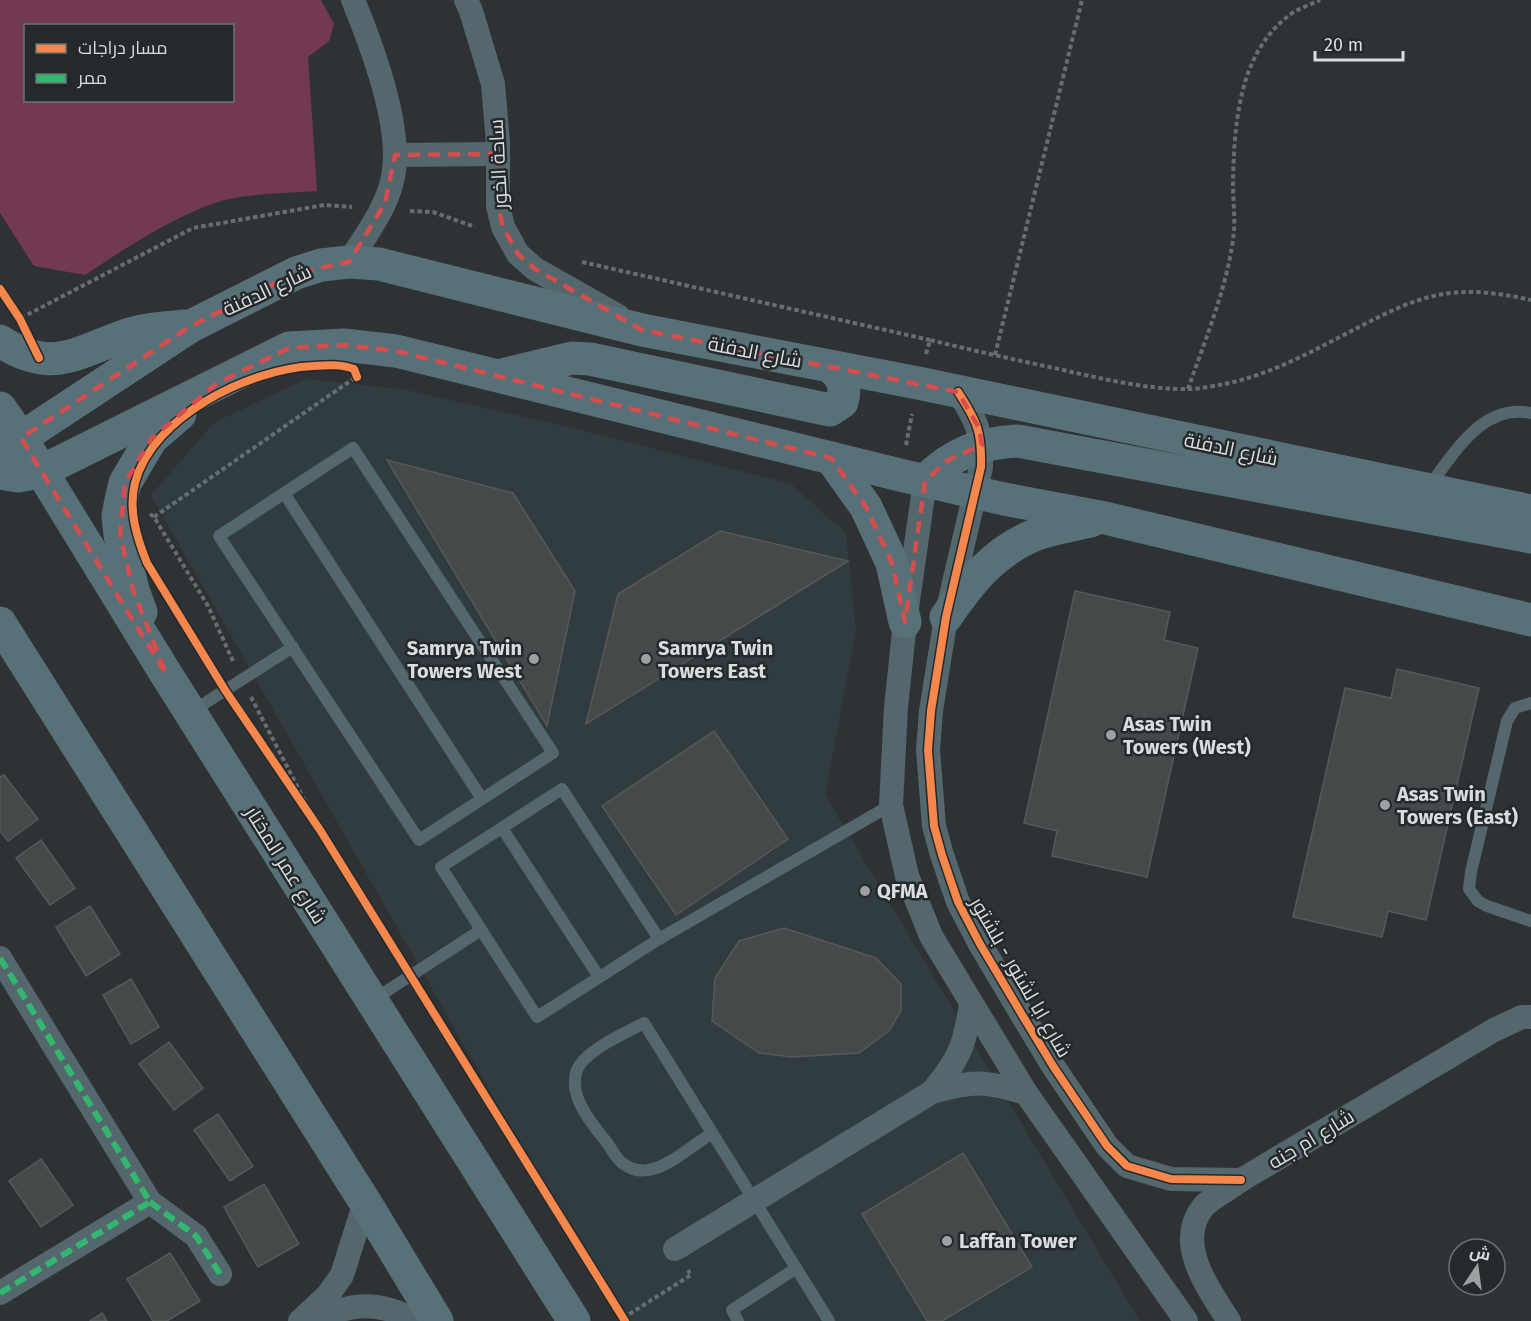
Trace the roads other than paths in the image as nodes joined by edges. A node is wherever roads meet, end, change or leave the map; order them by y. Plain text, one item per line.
1 (353, 0) edge
2 (466, 0) edge
3 (498, 154) junction
4 (395, 155) junction
5 (349, 262) junction
6 (191, 326) junction
7 (642, 330) junction
8 (0, 340) edge
9 (832, 368) junction
10 (498, 376) junction
11 (216, 384) junction
12 (958, 392) junction
13 (0, 408) edge
14 (1531, 412) edge
15 (982, 445) junction
16 (10, 450) edge
17 (831, 458) junction
18 (40, 472) junction
19 (0, 473) edge
20 (925, 481) junction
21 (1427, 489) junction
22 (976, 492) junction
23 (284, 493) junction
24 (1531, 511) edge
25 (1105, 518) junction
26 (1531, 537) edge
27 (946, 617) junction
28 (1531, 620) edge
29 (905, 622) junction
30 (0, 623) edge
31 (293, 647) junction
32 (166, 674) junction
33 (1531, 703) edge
34 (190, 712) junction
35 (482, 799) junction
36 (891, 805) junction
37 (502, 828) junction
38 (1530, 917) edge
39 (481, 930) junction
40 (659, 939) junction
41 (0, 958) edge
42 (599, 977) junction
43 (372, 1001) junction
44 (971, 1003) junction
45 (1531, 1017) edge
46 (932, 1092) junction
47 (1026, 1093) junction
48 (712, 1133) junction
49 (1241, 1180) junction
50 (754, 1201) junction
51 (150, 1202) junction
52 (365, 1202) junction
53 (675, 1250) road end
54 (795, 1269) junction
55 (220, 1275) dead end
56 (0, 1293) edge
57 (300, 1321) edge
58 (307, 1321) edge
59 (416, 1321) edge
60 (437, 1321) edge
61 (574, 1321) edge
62 (738, 1321) edge
63 (829, 1321) edge
64 (1186, 1321) edge
65 (1229, 1321) edge

1 - 4 street
2 - 3 street, ساحة الخور
3 - 4 street
3 - 7 street, ساحة الخور
4 - 5 street
5 - 6 main road, شارع الدفنة
5 - 7 main road, شارع الدفنة
6 - 8 main road
6 - 16 main road, شارع الدفنة
7 - 9 main road, شارع الدفنة
9 - 10 main road
9 - 12 main road, شارع الدفنة
10 - 11 main road
10 - 17 main road
11 - 18 main road
11 - 32 main road
12 - 15 street, شارع ابا لشتور - بلشتور
12 - 21 main road, شارع الدفنة
13 - 16 main road, شارع عمر المختار
14 - 21 lane
15 - 20 main road
15 - 22 street, شارع ابا لشتور - بلشتور
15 - 26 main road
16 - 18 main road, شارع عمر المختار
17 - 20 main road
17 - 29 main road
18 - 19 main road
18 - 32 main road, شارع عمر المختار
20 - 22 main road
20 - 29 street
21 - 24 main road, شارع الدفنة
22 - 25 main road
22 - 27 street, شارع ابا لشتور - بلشتور
23 - 31 lane
23 - 35 lane
23 - 35 lane
25 - 27 main road
25 - 28 main road
27 - 49 street, شارع ابا لشتور - بلشتور
29 - 36 street
30 - 52 main road
31 - 34 lane
31 - 35 lane
32 - 34 main road, شارع عمر المختار
33 - 38 lane
34 - 43 main road, شارع عمر المختار
36 - 40 lane
36 - 44 street
37 - 39 lane
37 - 40 lane
37 - 42 lane
39 - 42 lane
39 - 43 lane
40 - 42 lane
41 - 51 street
43 - 61 main road, شارع عمر المختار
44 - 46 street
44 - 47 street
45 - 49 street, شارع ام جنه
46 - 47 street
46 - 50 street
47 - 64 street
48 - 48 lane
48 - 50 lane
49 - 65 street, شارع ام جنه
50 - 53 street
50 - 54 lane
51 - 55 street
51 - 56 street
52 - 57 street
52 - 60 main road
54 - 62 lane
54 - 63 lane
58 - 59 street

